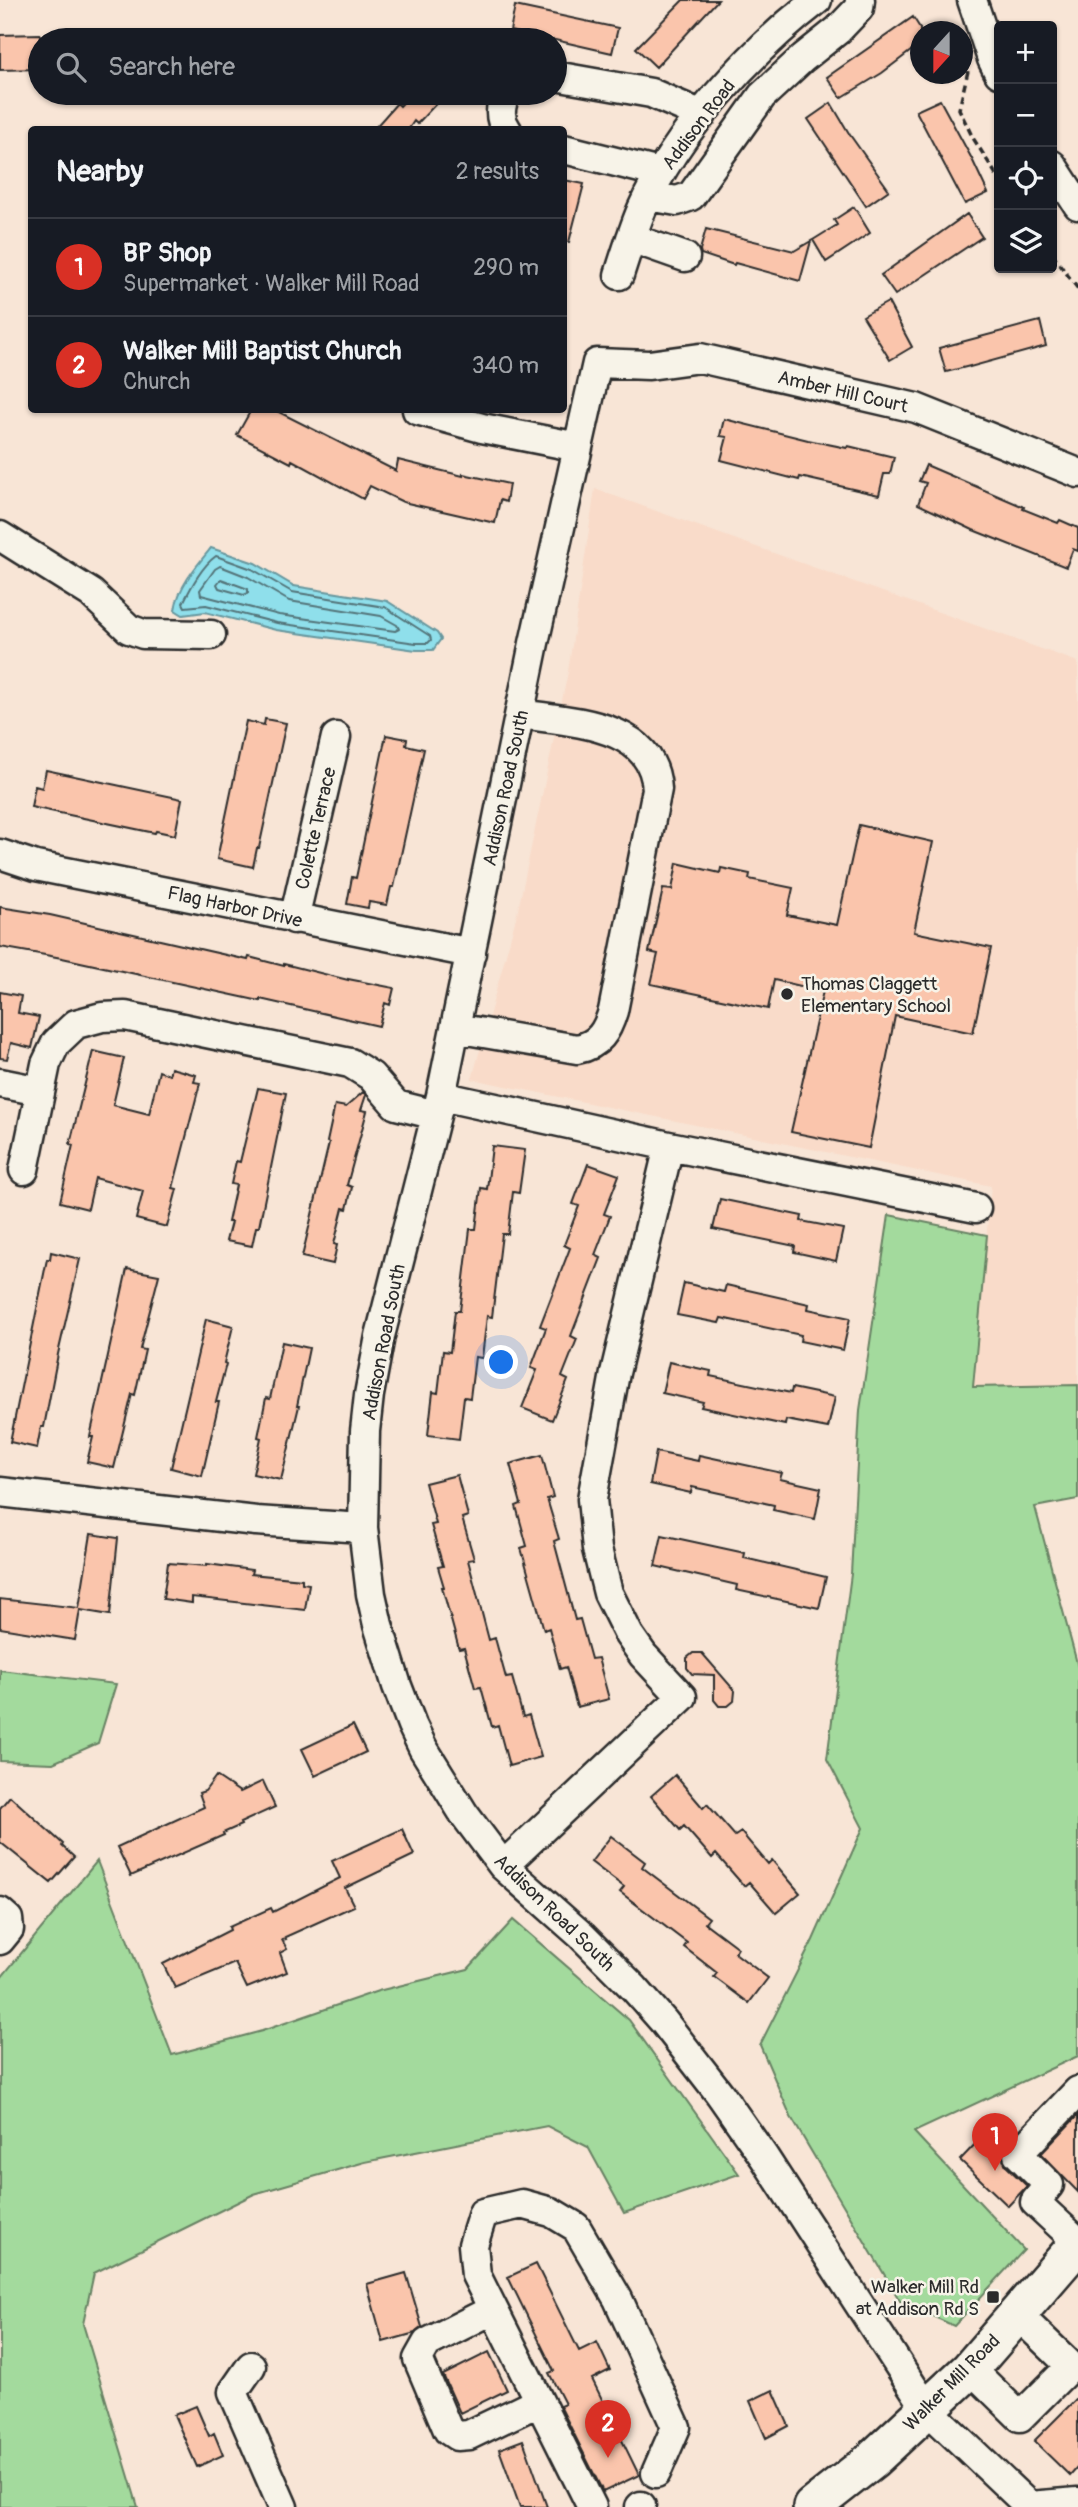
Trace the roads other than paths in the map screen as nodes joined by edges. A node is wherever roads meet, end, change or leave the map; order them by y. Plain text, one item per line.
1 (817, 0) edge
2 (860, 0) edge
3 (972, 0) edge
4 (994, 63) edge
5 (567, 78) edge
6 (501, 105) edge
7 (702, 115) junction
8 (506, 126) edge
9 (567, 150) edge
10 (1057, 173) edge
11 (654, 185) junction
12 (1078, 205) edge
13 (631, 238) junction
14 (685, 257) dead end
15 (619, 275) dead end
16 (597, 363) joint
17 (428, 413) edge
18 (578, 447) junction
19 (1078, 473) edge
20 (0, 536) edge
21 (211, 635) dead end
22 (521, 714) junction
23 (336, 737) dead end
24 (0, 854) edge
25 (294, 919) junction
26 (471, 953) junction
27 (455, 1028) junction
28 (0, 1083) edge
29 (40, 1091) junction
30 (438, 1105) junction
31 (669, 1146) junction
32 (24, 1170) dead end
33 (976, 1208) dead end
34 (0, 1492) edge
35 (363, 1528) junction
36 (503, 1866) junction
37 (0, 1912) edge
38 (0, 1940) edge
39 (1078, 2091) edge
40 (1078, 2243) edge
41 (492, 2310) junction
42 (1017, 2314) junction
43 (251, 2366) dead end
44 (970, 2368) junction
45 (1074, 2370) edge
46 (538, 2402) junction
47 (927, 2409) junction
48 (656, 2473) dead end
49 (1078, 2502) edge
50 (1023, 2504) edge
51 (284, 2507) edge
52 (592, 2507) edge
53 (812, 2507) edge

1 - 7 street, Addison Road
2 - 11 street
3 - 4 street
5 - 7 street
6 - 8 street
7 - 11 street, Addison Road
9 - 11 street
10 - 12 street
11 - 13 street, Addison Road
13 - 14 street
13 - 15 street, Addison Road
16 - 18 street, Addison Road South
16 - 19 street, Amber Hill Court
17 - 18 street
18 - 22 street, Addison Road South
20 - 21 street
22 - 26 street, Addison Road South
22 - 27 street
23 - 25 street, Colette Terrace
24 - 25 street, Flag Harbor Drive
25 - 26 street, Flag Harbor Drive
26 - 27 street, Addison Road South
27 - 30 street, Addison Road South
28 - 29 street
29 - 30 street
29 - 32 street
30 - 31 street
30 - 35 street, Addison Road South
31 - 33 street
31 - 36 street
34 - 35 street
35 - 36 street, Addison Road South
36 - 47 street, Addison Road South
37 - 38 street
39 - 40 street
40 - 42 main road, Walker Mill Road
41 - 46 street
41 - 46 street
41 - 48 street
42 - 44 main road, Walker Mill Road
42 - 45 street
43 - 51 street
44 - 45 street
44 - 47 main road, Walker Mill Road
46 - 52 street
47 - 50 street, Addison Road South
47 - 53 main road, Walker Mill Road
49 - 50 street

